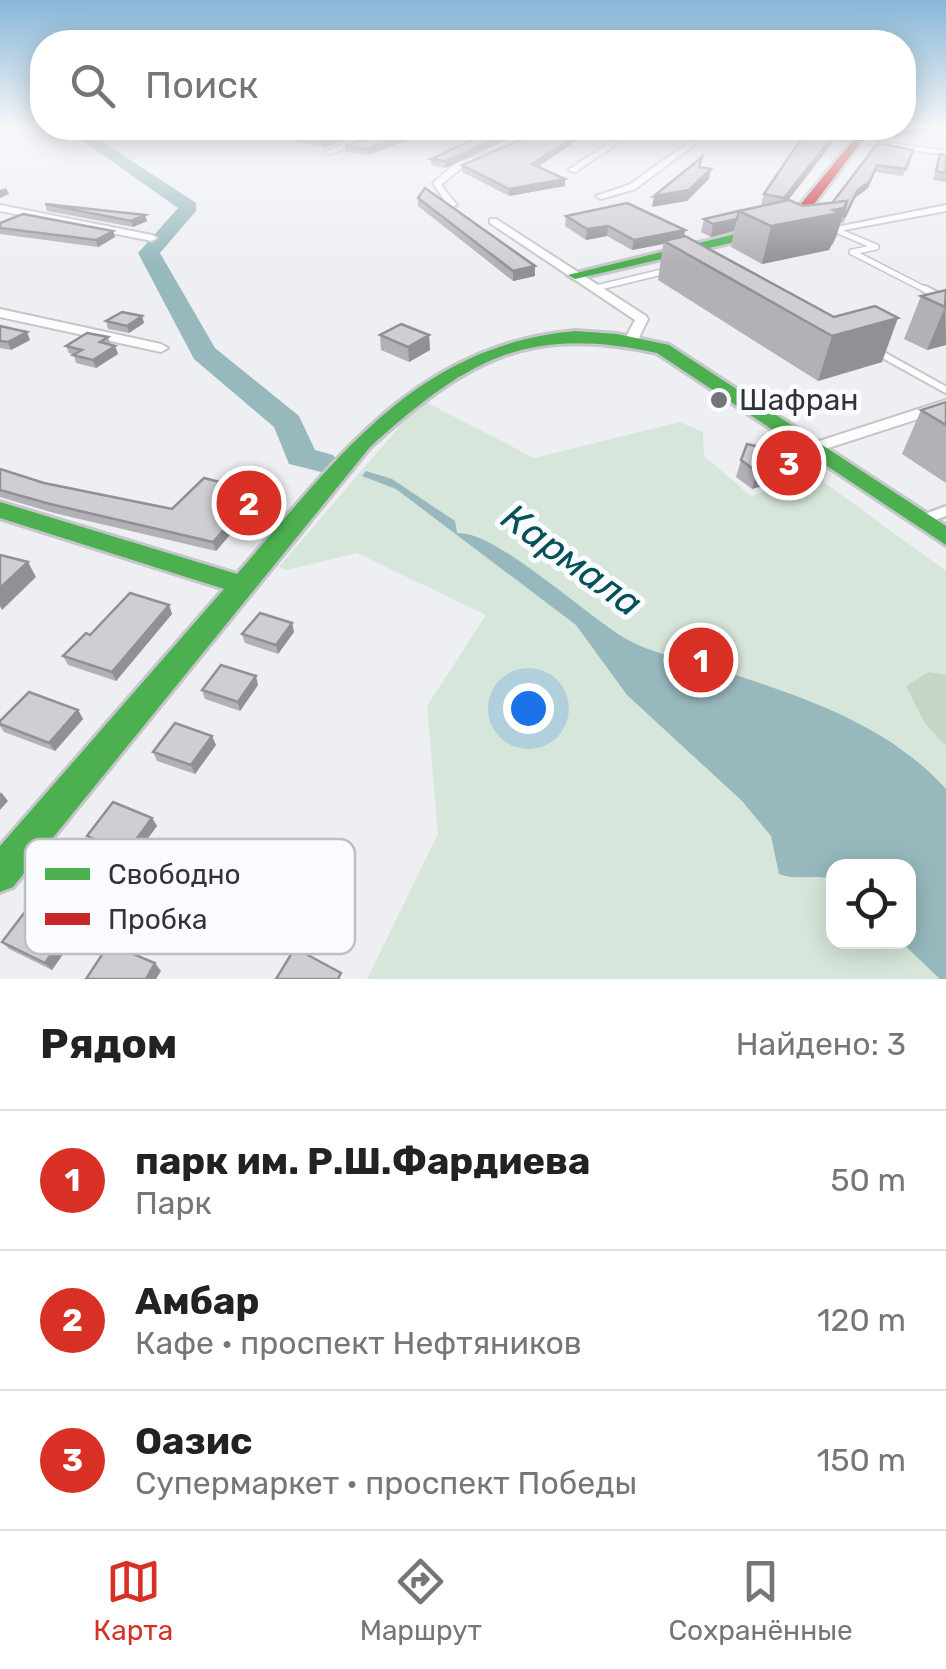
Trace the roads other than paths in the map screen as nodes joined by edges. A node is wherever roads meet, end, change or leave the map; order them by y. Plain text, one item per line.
1 (448, 175) edge
2 (650, 175) edge
3 (831, 175) edge
4 (601, 196) dead end
5 (452, 204) edge
6 (0, 208) edge
7 (946, 208) edge
8 (28, 212) junction
9 (493, 221) dead end
10 (0, 224) edge
11 (793, 225) junction
12 (836, 230) junction
13 (152, 238) dead end
14 (669, 270) edge
15 (574, 275) junction
16 (596, 288) junction
17 (946, 300) edge
18 (0, 313) edge
19 (632, 339) junction
20 (868, 346) edge
21 (161, 348) dead end
22 (939, 407) edge
23 (816, 447) junction
24 (0, 510) edge
25 (946, 511) edge
26 (922, 520) junction
27 (946, 537) edge
28 (242, 585) junction
29 (29, 839) edge
30 (25, 844) edge
31 (0, 874) edge

1 - 5 street
2 - 4 street
3 - 11 street
6 - 8 street
7 - 12 street
8 - 10 street
8 - 13 street
9 - 15 street
11 - 12 street
11 - 15 street
12 - 17 lane
14 - 16 lane
15 - 16 street
16 - 19 street
18 - 21 street
19 - 23 street
19 - 28 street
20 - 22 lane
22 - 23 street
23 - 26 street
24 - 28 street
25 - 26 lane
26 - 27 street
28 - 29 street
30 - 31 street

